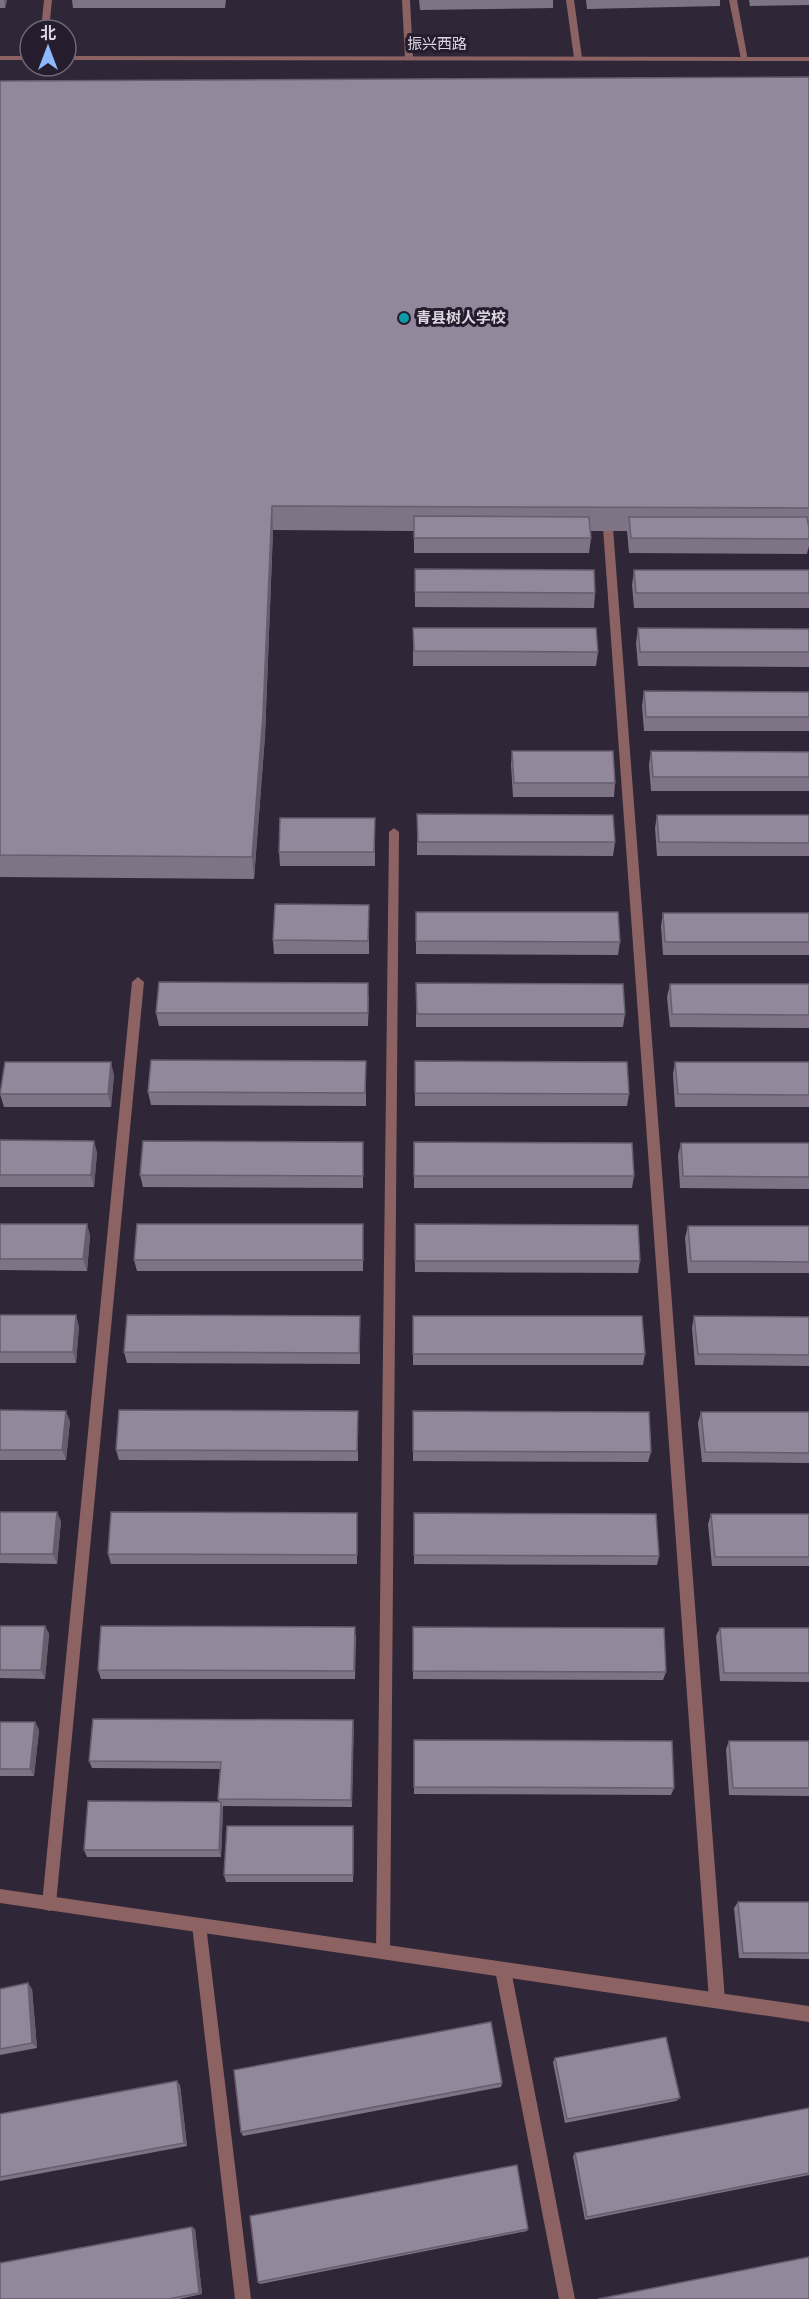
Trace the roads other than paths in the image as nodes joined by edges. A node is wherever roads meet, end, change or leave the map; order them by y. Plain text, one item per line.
1 (48, 0) edge
2 (406, 0) edge
3 (570, 0) edge
4 (733, 0) edge
5 (46, 18) edge
6 (0, 58) edge
7 (18, 58) edge
8 (78, 58) edge
9 (410, 58) junction
10 (578, 58) junction
11 (745, 59) junction
12 (809, 59) edge
13 (608, 528) edge
14 (394, 832) dead end
15 (138, 982) dead end
16 (0, 1896) edge
17 (49, 1904) junction
18 (199, 1925) junction
19 (383, 1952) junction
20 (503, 1970) junction
21 (717, 2000) junction
22 (809, 2014) edge
23 (243, 2299) edge
24 (567, 2299) edge

1 - 5 street
2 - 9 street
3 - 10 street
4 - 11 street
6 - 7 street
8 - 9 street, 振兴西路
9 - 10 street, 振兴西路
10 - 11 street, 振兴西路
11 - 12 street, 振兴西路
13 - 21 street
14 - 19 street
15 - 17 street
16 - 17 street
17 - 18 street
18 - 19 street
18 - 23 street
19 - 20 street
20 - 21 street
20 - 24 street
21 - 22 street

